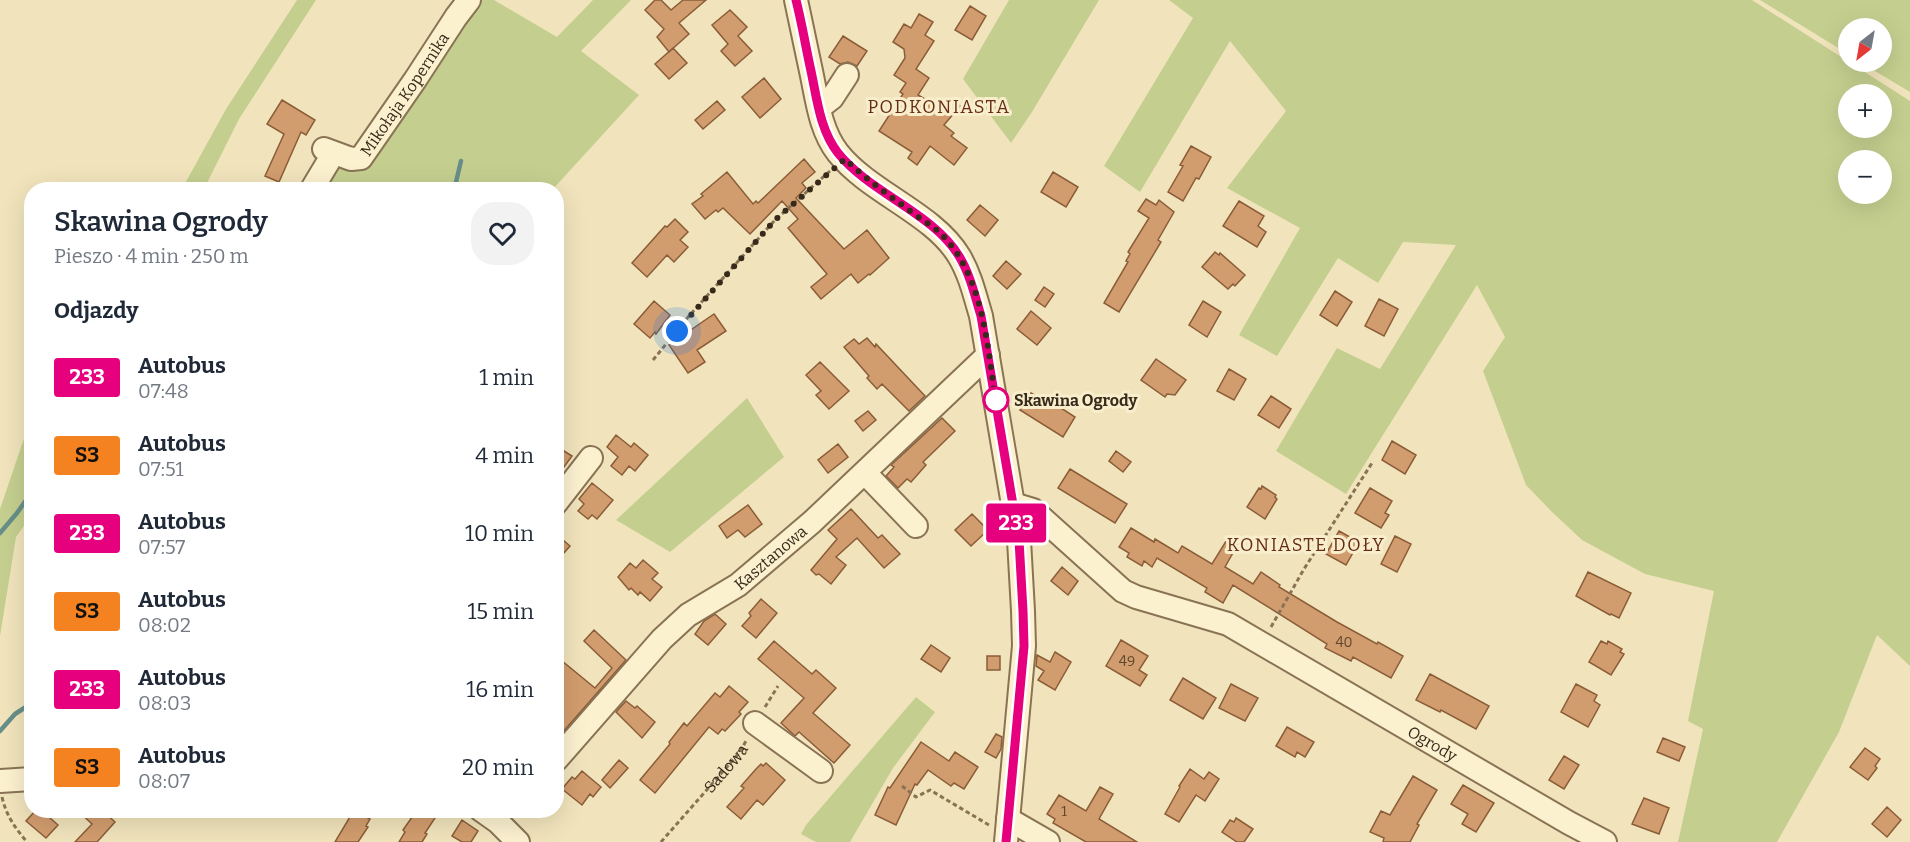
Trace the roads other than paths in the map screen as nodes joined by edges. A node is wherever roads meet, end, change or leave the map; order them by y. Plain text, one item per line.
1 (469, 0) edge
2 (796, 0) edge
3 (847, 75) dead end
4 (819, 108) junction
5 (315, 182) edge
6 (988, 356) junction
7 (591, 458) dead end
8 (865, 473) junction
9 (564, 493) edge
10 (1013, 504) junction
11 (916, 526) dead end
12 (755, 723) road end
13 (564, 751) edge
14 (821, 771) dead end
15 (24, 780) edge
16 (0, 781) edge
17 (500, 818) edge
18 (1007, 832) edge
19 (518, 842) edge
20 (1048, 842) edge
21 (1605, 842) edge

1 - 5 street, Mikołaja Kopernika
2 - 4 street
3 - 4 street
4 - 6 street
6 - 8 street, Kasztanowa
6 - 10 street
7 - 9 street
8 - 11 street
8 - 13 street, Kasztanowa
10 - 18 street
10 - 21 street, Ogrody
12 - 14 street
15 - 16 street
17 - 19 street
18 - 20 street

